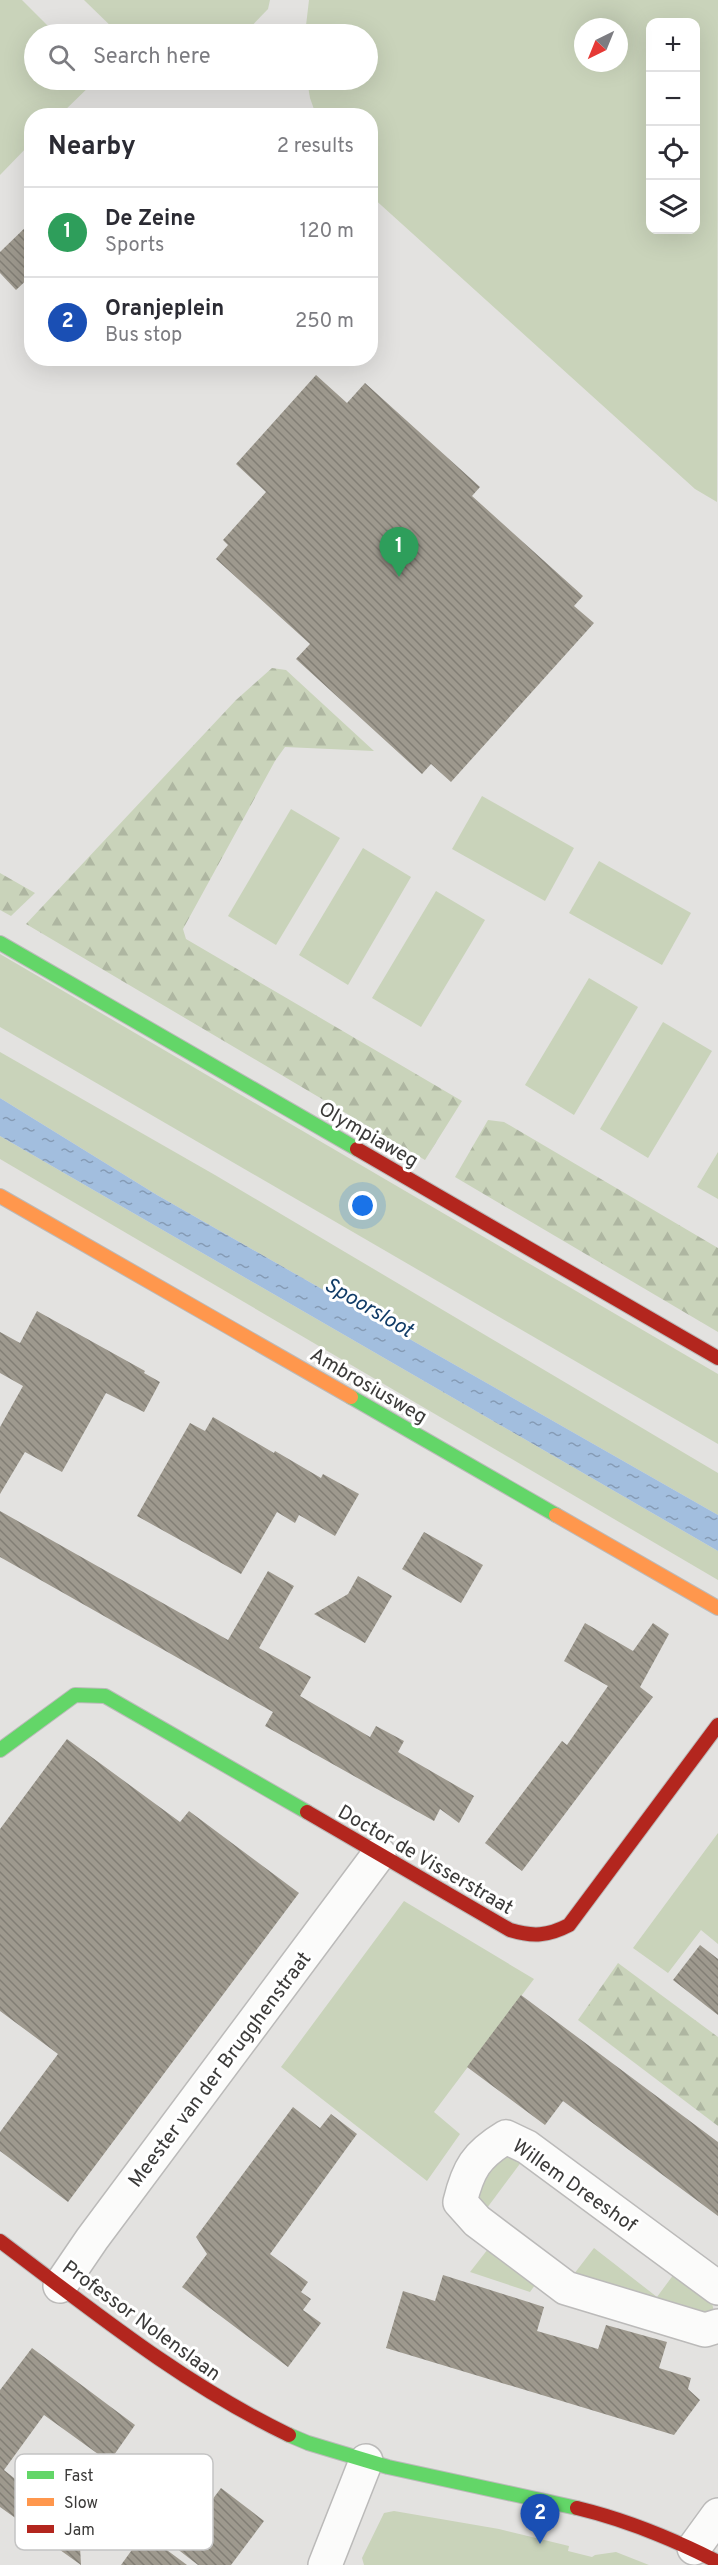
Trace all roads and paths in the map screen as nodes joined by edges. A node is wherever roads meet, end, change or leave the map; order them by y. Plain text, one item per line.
1 (0, 943) edge
2 (0, 1196) edge
3 (718, 1358) edge
4 (718, 1608) edge
5 (718, 1725) edge
6 (0, 1750) edge
7 (379, 1854) junction
8 (0, 2241) edge
9 (60, 2286) junction
10 (718, 2288) edge
11 (718, 2326) edge
12 (366, 2461) junction
13 (718, 2515) edge
14 (706, 2555) edge
15 (331, 2563) edge

1 - 3 street, Olympiaweg
2 - 4 street, Ambrosiusweg
5 - 7 street, Doctor de Visserstraat
6 - 7 street, Doctor de Visserstraat
7 - 9 street, Meester van der Brugghenstraat
8 - 9 street, Professor Nolenslaan
9 - 12 street, Professor Nolenslaan
10 - 11 street, Willem Dreeshof
12 - 14 street, Professor Nolenslaan
12 - 15 street
13 - 14 street

